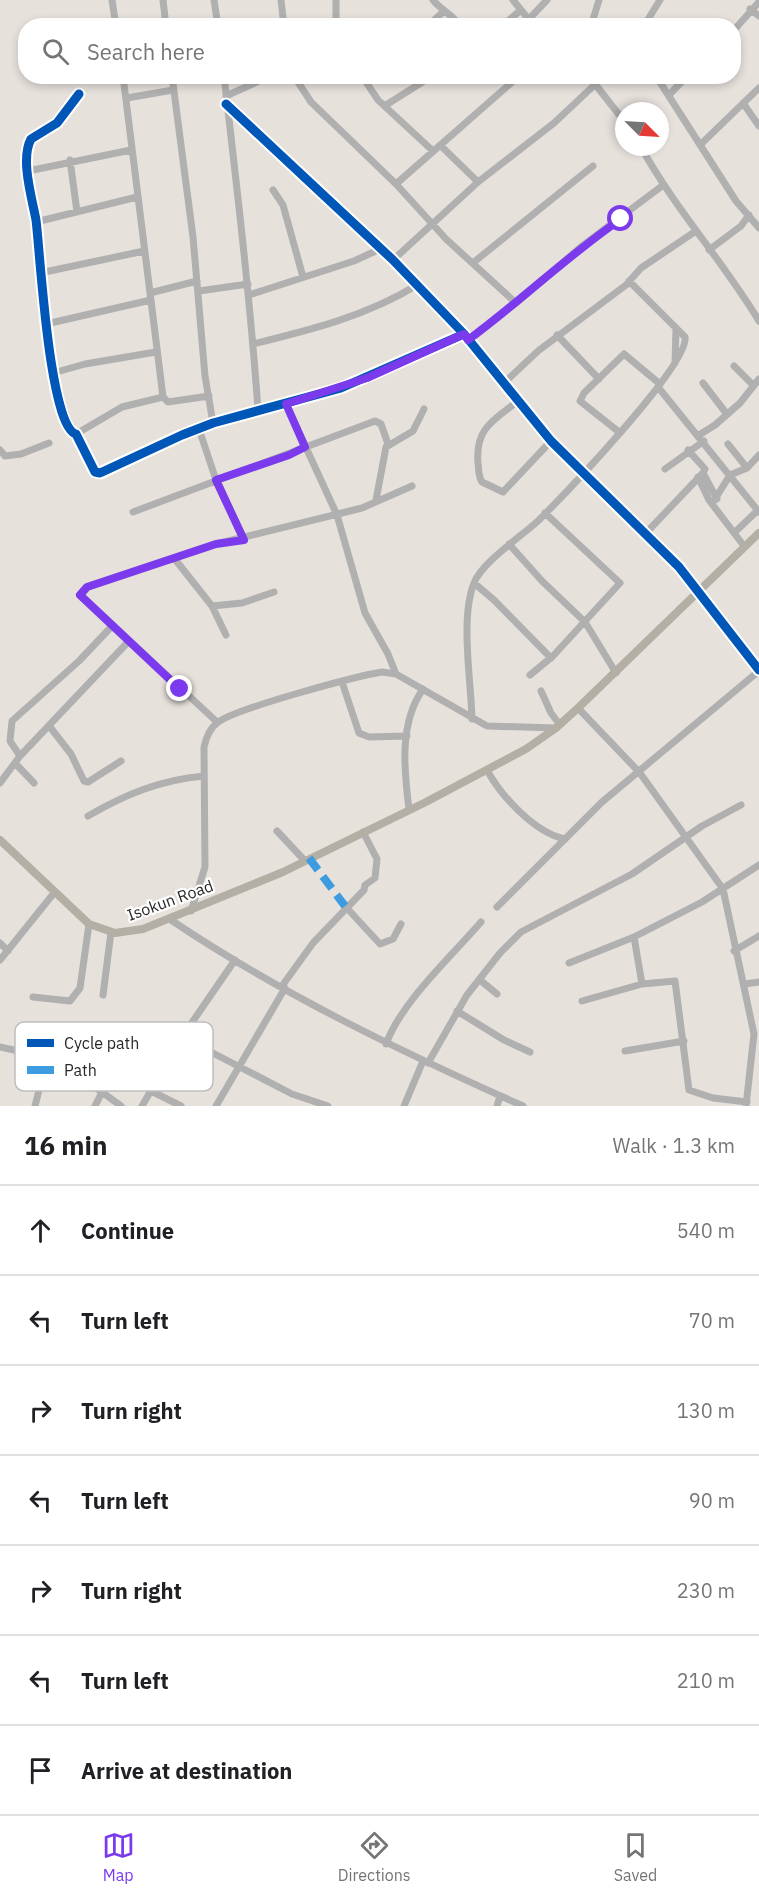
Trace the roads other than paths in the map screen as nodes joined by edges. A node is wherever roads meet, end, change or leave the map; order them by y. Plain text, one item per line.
1 (112, 0) edge
2 (163, 0) edge
3 (214, 0) edge
4 (281, 0) edge
5 (336, 0) edge
6 (433, 0) edge
7 (513, 0) edge
8 (547, 0) edge
9 (599, 0) edge
10 (660, 0) edge
11 (759, 2) edge
12 (750, 9) junction
13 (521, 10) junction
14 (442, 12) junction
15 (759, 16) edge
16 (115, 18) edge
17 (165, 18) edge
18 (217, 18) edge
19 (283, 18) edge
20 (337, 18) edge
21 (436, 18) edge
22 (454, 18) edge
23 (512, 18) edge
24 (528, 18) edge
25 (530, 18) edge
26 (593, 18) edge
27 (649, 18) edge
28 (741, 21) edge
29 (124, 84) edge
30 (173, 84) edge
31 (225, 84) edge
32 (252, 84) edge
33 (299, 84) edge
34 (367, 84) edge
35 (421, 84) edge
36 (510, 84) edge
37 (595, 84) joint
38 (661, 84) edge
39 (679, 84) edge
40 (759, 88) edge
41 (173, 90) junction
42 (79, 94) dead end
43 (669, 95) junction
44 (226, 96) junction
45 (127, 98) junction
46 (395, 102) junction
47 (743, 103) junction
48 (226, 104) junction
49 (386, 105) junction
50 (615, 110) edge
51 (396, 114) junction
52 (759, 126) edge
53 (440, 145) junction
54 (700, 145) junction
55 (131, 150) junction
56 (433, 151) junction
57 (646, 156) edge
58 (70, 160) junction
59 (593, 166) dead end
60 (28, 171) junction
61 (478, 183) junction
62 (396, 184) junction
63 (662, 186) junction
64 (273, 190) dead end
65 (137, 197) junction
66 (77, 212) junction
67 (749, 215) junction
68 (36, 222) junction
69 (433, 224) junction
70 (757, 225) edge
71 (741, 226) junction
72 (696, 231) junction
73 (380, 249) junction
74 (144, 250) junction
75 (710, 250) junction
76 (393, 260) junction
77 (474, 262) junction
78 (40, 273) junction
79 (303, 277) junction
80 (197, 281) junction
81 (628, 281) junction
82 (248, 284) junction
83 (417, 285) junction
84 (198, 291) junction
85 (249, 295) junction
86 (151, 297) junction
87 (516, 303) junction
88 (759, 321) edge
89 (46, 324) junction
90 (557, 335) junction
91 (466, 337) junction
92 (253, 344) junction
93 (156, 352) junction
94 (734, 366) dead end
95 (53, 373) junction
96 (599, 379) junction
97 (759, 379) edge
98 (504, 383) junction
99 (703, 383) dead end
100 (659, 385) junction
101 (753, 385) junction
102 (209, 396) junction
103 (163, 398) junction
104 (518, 401) junction
105 (286, 404) junction
106 (424, 409) dead end
107 (258, 410) junction
108 (726, 413) junction
109 (213, 423) junction
110 (199, 429) junction
111 (616, 429) junction
112 (76, 434) junction
113 (701, 438) junction
114 (551, 441) junction
115 (49, 443) dead end
116 (387, 444) junction
117 (728, 444) dead end
118 (305, 447) junction
119 (0, 450) edge
120 (688, 450) junction
121 (759, 455) edge
122 (747, 468) junction
123 (666, 469) dead end
124 (582, 474) junction
125 (700, 475) junction
126 (730, 475) junction
127 (216, 480) junction
128 (412, 486) dead end
129 (376, 500) junction
130 (715, 501) junction
131 (758, 511) edge
132 (133, 512) dead end
133 (545, 513) junction
134 (337, 515) junction
135 (759, 532) edge
136 (734, 533) junction
137 (645, 534) junction
138 (244, 540) junction
139 (509, 544) junction
140 (744, 546) junction
141 (174, 558) junction
142 (474, 583) junction
143 (274, 592) dead end
144 (700, 592) junction
145 (212, 606) junction
146 (585, 622) junction
147 (113, 625) junction
148 (226, 635) dead end
149 (128, 642) junction
150 (551, 658) junction
151 (759, 670) edge
152 (616, 673) junction
153 (396, 674) junction
154 (530, 675) dead end
155 (342, 682) junction
156 (423, 689) junction
157 (541, 691) dead end
158 (578, 708) junction
159 (472, 719) junction
160 (217, 722) junction
161 (558, 726) junction
162 (50, 727) junction
163 (406, 736) junction
164 (18, 759) junction
165 (121, 761) dead end
166 (486, 770) junction
167 (640, 773) junction
168 (204, 776) junction
169 (0, 783) edge
170 (34, 783) dead end
171 (741, 805) dead end
172 (409, 809) junction
173 (88, 816) dead end
174 (370, 828) junction
175 (277, 831) dead end
176 (685, 838) junction
177 (0, 840) edge
178 (557, 841) junction
179 (305, 861) junction
180 (759, 866) edge
181 (723, 889) junction
182 (54, 893) junction
183 (345, 906) junction
184 (497, 907) dead end
185 (191, 911) junction
186 (171, 920) junction
187 (481, 922) dead end
188 (88, 924) junction
189 (401, 924) dead end
190 (111, 932) junction
191 (759, 936) edge
192 (634, 937) junction
193 (0, 943) edge
194 (8, 951) junction
195 (734, 951) junction
196 (0, 960) edge
197 (235, 960) junction
198 (569, 963) dead end
199 (480, 980) junction
200 (759, 982) edge
201 (642, 984) junction
202 (745, 984) junction
203 (283, 987) junction
204 (497, 994) dead end
205 (103, 995) dead end
206 (33, 997) dead end
207 (582, 1001) dead end
208 (457, 1011) junction
209 (193, 1022) edge
210 (684, 1041) junction
211 (386, 1044) junction
212 (0, 1047) edge
213 (756, 1047) edge
214 (15, 1051) edge
215 (625, 1051) dead end
216 (530, 1052) dead end
217 (213, 1053) edge
218 (426, 1062) junction
219 (237, 1066) junction
220 (750, 1080) junction
221 (759, 1081) edge
222 (39, 1091) edge
223 (151, 1091) joint
224 (102, 1092) joint
225 (500, 1096) junction
226 (747, 1104) edge
227 (35, 1106) edge
228 (95, 1106) edge
229 (121, 1106) edge
230 (142, 1106) edge
231 (181, 1106) edge
232 (216, 1106) edge
233 (328, 1106) edge
234 (404, 1106) edge
235 (497, 1106) edge
236 (523, 1106) edge

1 - 16 street
2 - 17 street
3 - 18 street
4 - 19 street
5 - 20 street
6 - 14 street
7 - 13 street
8 - 25 street
9 - 26 street
10 - 27 street
11 - 12 street
12 - 15 street
12 - 28 street
13 - 23 street
13 - 24 street
14 - 21 street
14 - 22 street
29 - 45 street
30 - 41 street
31 - 44 street
32 - 44 street
33 - 62 street
34 - 49 street
35 - 46 street
36 - 53 street
37 - 50 street
37 - 61 street
38 - 43 street
39 - 43 street
40 - 47 street
41 - 45 street
41 - 80 street
42 - 60 street
43 - 54 street
44 - 48 street
45 - 55 street
46 - 49 street
46 - 51 street
47 - 52 street
47 - 54 street
48 - 73 street
48 - 82 street
49 - 51 street
51 - 56 street
53 - 56 street
53 - 61 street
54 - 67 street
55 - 58 street
55 - 65 street
56 - 62 street
57 - 63 street
58 - 60 street
58 - 66 street
59 - 77 street
60 - 68 street
61 - 69 street
62 - 69 street
63 - 72 street
63 - 87 street
64 - 79 street
65 - 66 street
65 - 74 street
66 - 68 street
67 - 70 street
67 - 71 street
68 - 78 street
69 - 76 street
69 - 77 street
70 - 71 street
71 - 75 street
72 - 75 street
72 - 81 street
73 - 76 street
73 - 79 street
74 - 78 street
74 - 86 street
75 - 88 street
76 - 83 street
77 - 87 street
78 - 89 street
79 - 85 street
80 - 84 street
80 - 86 street
81 - 90 street
81 - 100 street
82 - 84 street
82 - 85 street
83 - 91 street
83 - 92 street
84 - 102 street
85 - 92 street
86 - 89 street
86 - 93 street
87 - 91 street
89 - 95 street
90 - 96 street
90 - 98 street
91 - 98 street
91 - 105 street
92 - 107 street
93 - 95 street
93 - 103 street
94 - 101 street
95 - 112 street
96 - 100 street
96 - 111 street
97 - 101 street
98 - 104 street
99 - 108 street
100 - 111 street
100 - 113 street
101 - 108 street
102 - 103 street
102 - 109 street
103 - 112 street
104 - 114 street
104 - 114 street
105 - 107 street
105 - 118 street
106 - 116 street
107 - 109 street
108 - 113 street
109 - 110 street
110 - 112 street
110 - 127 street
111 - 124 street
113 - 120 street
113 - 126 street
114 - 124 street
115 - 119 street
116 - 118 street
116 - 129 street
117 - 122 street
118 - 127 street
118 - 134 street
120 - 123 street
120 - 125 street
121 - 122 street
122 - 126 street
124 - 133 street
124 - 137 street
125 - 130 street
125 - 137 street
126 - 130 street
126 - 131 street
127 - 132 street
127 - 138 street
128 - 129 street
129 - 134 street
130 - 136 street
131 - 136 street
133 - 139 street
133 - 146 street
134 - 138 street
134 - 153 street
135 - 140 main road, Isokun Road
136 - 140 street
137 - 144 street
138 - 141 street
139 - 142 street
139 - 146 street
140 - 144 main road, Isokun Road
141 - 145 street
141 - 147 street
142 - 150 street
142 - 159 street
143 - 145 street
144 - 151 street
144 - 152 main road, Isokun Road
145 - 148 street
146 - 150 street
146 - 152 street
147 - 149 street
147 - 164 street
149 - 160 street
149 - 162 street
150 - 154 street
151 - 167 street
152 - 158 main road, Isokun Road
153 - 155 street
153 - 156 street
155 - 160 street
155 - 163 street
156 - 159 street
156 - 163 street
157 - 161 street
158 - 161 main road, Isokun Road
158 - 167 street
159 - 161 street
160 - 168 street
161 - 166 main road, Isokun Road
162 - 164 street
162 - 165 street
163 - 172 street
164 - 169 street
164 - 170 street
166 - 172 main road, Isokun Road
166 - 178 street
167 - 176 street
167 - 178 street
168 - 173 street
168 - 185 street
171 - 176 street
172 - 174 main road, Isokun Road
174 - 179 main road, Isokun Road
174 - 183 street
175 - 179 street
176 - 181 street
176 - 199 street
177 - 182 main road, Isokun Road
178 - 184 street
179 - 185 main road, Isokun Road
180 - 181 street
181 - 192 street
181 - 195 street
182 - 188 main road, Isokun Road
182 - 194 street
183 - 189 street
183 - 203 street
185 - 186 main road, Isokun Road
186 - 190 main road, Isokun Road
186 - 197 street
187 - 211 street
188 - 190 main road, Isokun Road
188 - 206 street
190 - 205 street
191 - 195 street
192 - 198 street
192 - 201 street
193 - 194 street
194 - 196 street
195 - 202 street
197 - 203 street
197 - 209 street
199 - 204 street
199 - 208 street
200 - 202 street
201 - 207 street
201 - 210 street
202 - 213 street
203 - 211 street
203 - 219 street
208 - 216 street
208 - 218 street
210 - 215 street
210 - 226 street
211 - 218 street
212 - 214 street
213 - 220 street
217 - 219 street
218 - 225 street
218 - 234 street
219 - 232 street
219 - 233 street
220 - 221 street
220 - 226 street
222 - 227 street
223 - 230 street
223 - 231 street
224 - 228 street
224 - 229 street
225 - 235 street
225 - 236 street

